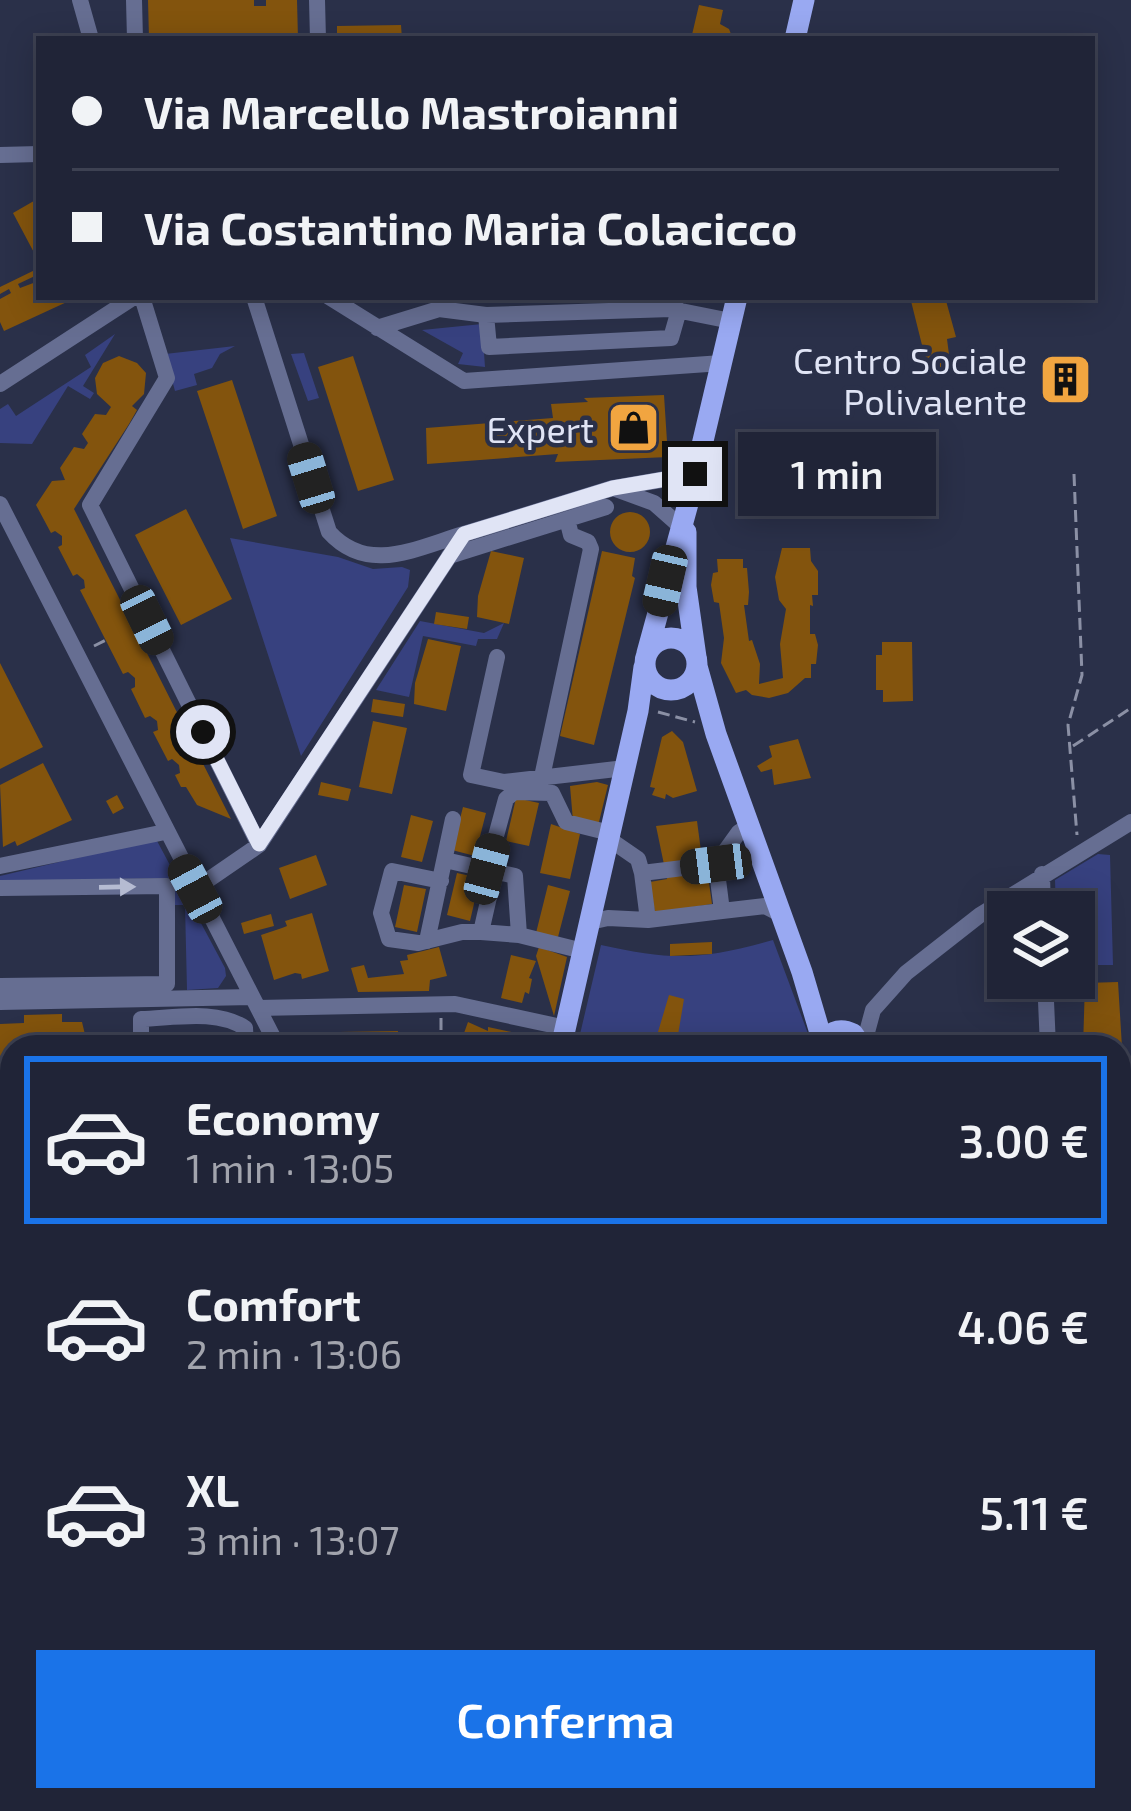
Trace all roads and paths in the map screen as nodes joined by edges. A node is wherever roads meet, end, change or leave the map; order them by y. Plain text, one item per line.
1 (80, 0) edge
2 (134, 0) edge
3 (317, 0) edge
4 (804, 0) edge
5 (90, 36) edge
6 (135, 36) edge
7 (318, 36) edge
8 (796, 36) edge
9 (36, 154) edge
10 (0, 155) edge
11 (133, 300) edge
12 (139, 300) edge
13 (255, 300) edge
14 (334, 300) edge
15 (735, 300) edge
16 (441, 303) edge
17 (673, 305) edge
18 (486, 315) junction
19 (731, 321) junction
20 (377, 328) junction
21 (722, 363) junction
22 (0, 384) edge
23 (695, 474) junction
24 (1074, 474) dead end
25 (613, 488) junction
26 (689, 500) junction
27 (0, 504) edge
28 (606, 506) dead end
29 (567, 519) junction
30 (680, 526) junction
31 (464, 534) junction
32 (448, 556) junction
33 (496, 657) dead end
34 (646, 660) junction
35 (696, 661) junction
36 (671, 690) junction
37 (1131, 708) edge
38 (641, 710) junction
39 (707, 729) junction
40 (1072, 747) junction
41 (625, 768) junction
42 (542, 777) junction
43 (453, 819) dead end
44 (1131, 822) edge
45 (749, 826) junction
46 (165, 832) junction
47 (609, 836) junction
48 (259, 844) junction
49 (1086, 851) junction
50 (445, 860) junction
51 (716, 864) junction
52 (0, 866) edge
53 (491, 870) junction
54 (642, 873) junction
55 (1042, 874) junction
56 (440, 881) junction
57 (0, 888) edge
58 (195, 889) junction
59 (1042, 891) edge
60 (722, 911) junction
61 (782, 915) junction
62 (648, 920) junction
63 (590, 922) junction
64 (481, 932) junction
65 (519, 935) junction
66 (427, 941) junction
67 (583, 951) junction
68 (0, 986) edge
69 (61, 993) junction
70 (96, 993) junction
71 (1047, 999) edge
72 (0, 1002) edge
73 (255, 1003) junction
74 (440, 1004) junction
75 (175, 1008) junction
76 (211, 1008) junction
77 (873, 1010) junction
78 (141, 1035) edge
79 (245, 1035) edge
80 (272, 1035) edge
81 (441, 1035) edge
82 (552, 1035) edge
83 (564, 1035) edge
84 (830, 1035) edge
85 (836, 1035) edge
86 (866, 1035) edge
87 (1048, 1035) edge

1 - 5 street
2 - 6 street
3 - 7 street
4 - 8 main road
9 - 10 street
11 - 22 street
12 - 48 street
13 - 31 street
14 - 20 street
15 - 19 main road
16 - 18 street
16 - 20 street
17 - 18 street
17 - 18 street
17 - 19 street
19 - 21 main road
20 - 21 street
21 - 23 main road
23 - 25 street
23 - 26 main road
24 - 40 path
25 - 30 street
25 - 31 street
26 - 30 main road
26 - 35 main road
27 - 46 street
28 - 29 street
29 - 32 street
29 - 42 street
30 - 34 main road
31 - 32 street
32 - 48 street
33 - 42 street
34 - 35 main road
34 - 36 main road
34 - 38 main road
35 - 36 main road
35 - 39 main road
36 - 38 main road
36 - 39 main road
37 - 40 path
38 - 39 path
38 - 41 main road
39 - 45 main road
40 - 49 path
41 - 42 street
41 - 47 main road
43 - 50 street
44 - 49 street
45 - 51 street
45 - 61 main road
46 - 52 street
46 - 58 street
47 - 53 street
47 - 54 street
47 - 63 main road
48 - 58 street
49 - 55 street
50 - 53 street
50 - 56 street
51 - 54 street
51 - 60 street
53 - 64 street
53 - 65 street
54 - 62 street
55 - 59 street
55 - 77 street
56 - 66 street
56 - 66 street
57 -> 70 street
58 - 73 street
60 - 61 street
60 - 62 street
61 - 84 main road
62 - 63 street
63 - 67 main road
64 - 65 street
64 - 66 street
65 - 67 street
67 - 83 main road
68 - 69 street
69 - 70 street
69 - 72 street
70 - 75 street
71 - 87 street
73 - 74 street
73 - 76 street
73 - 80 street
74 - 81 path
74 - 82 street
75 - 76 street
75 - 78 street
76 - 79 street
77 - 85 street
77 - 86 street

